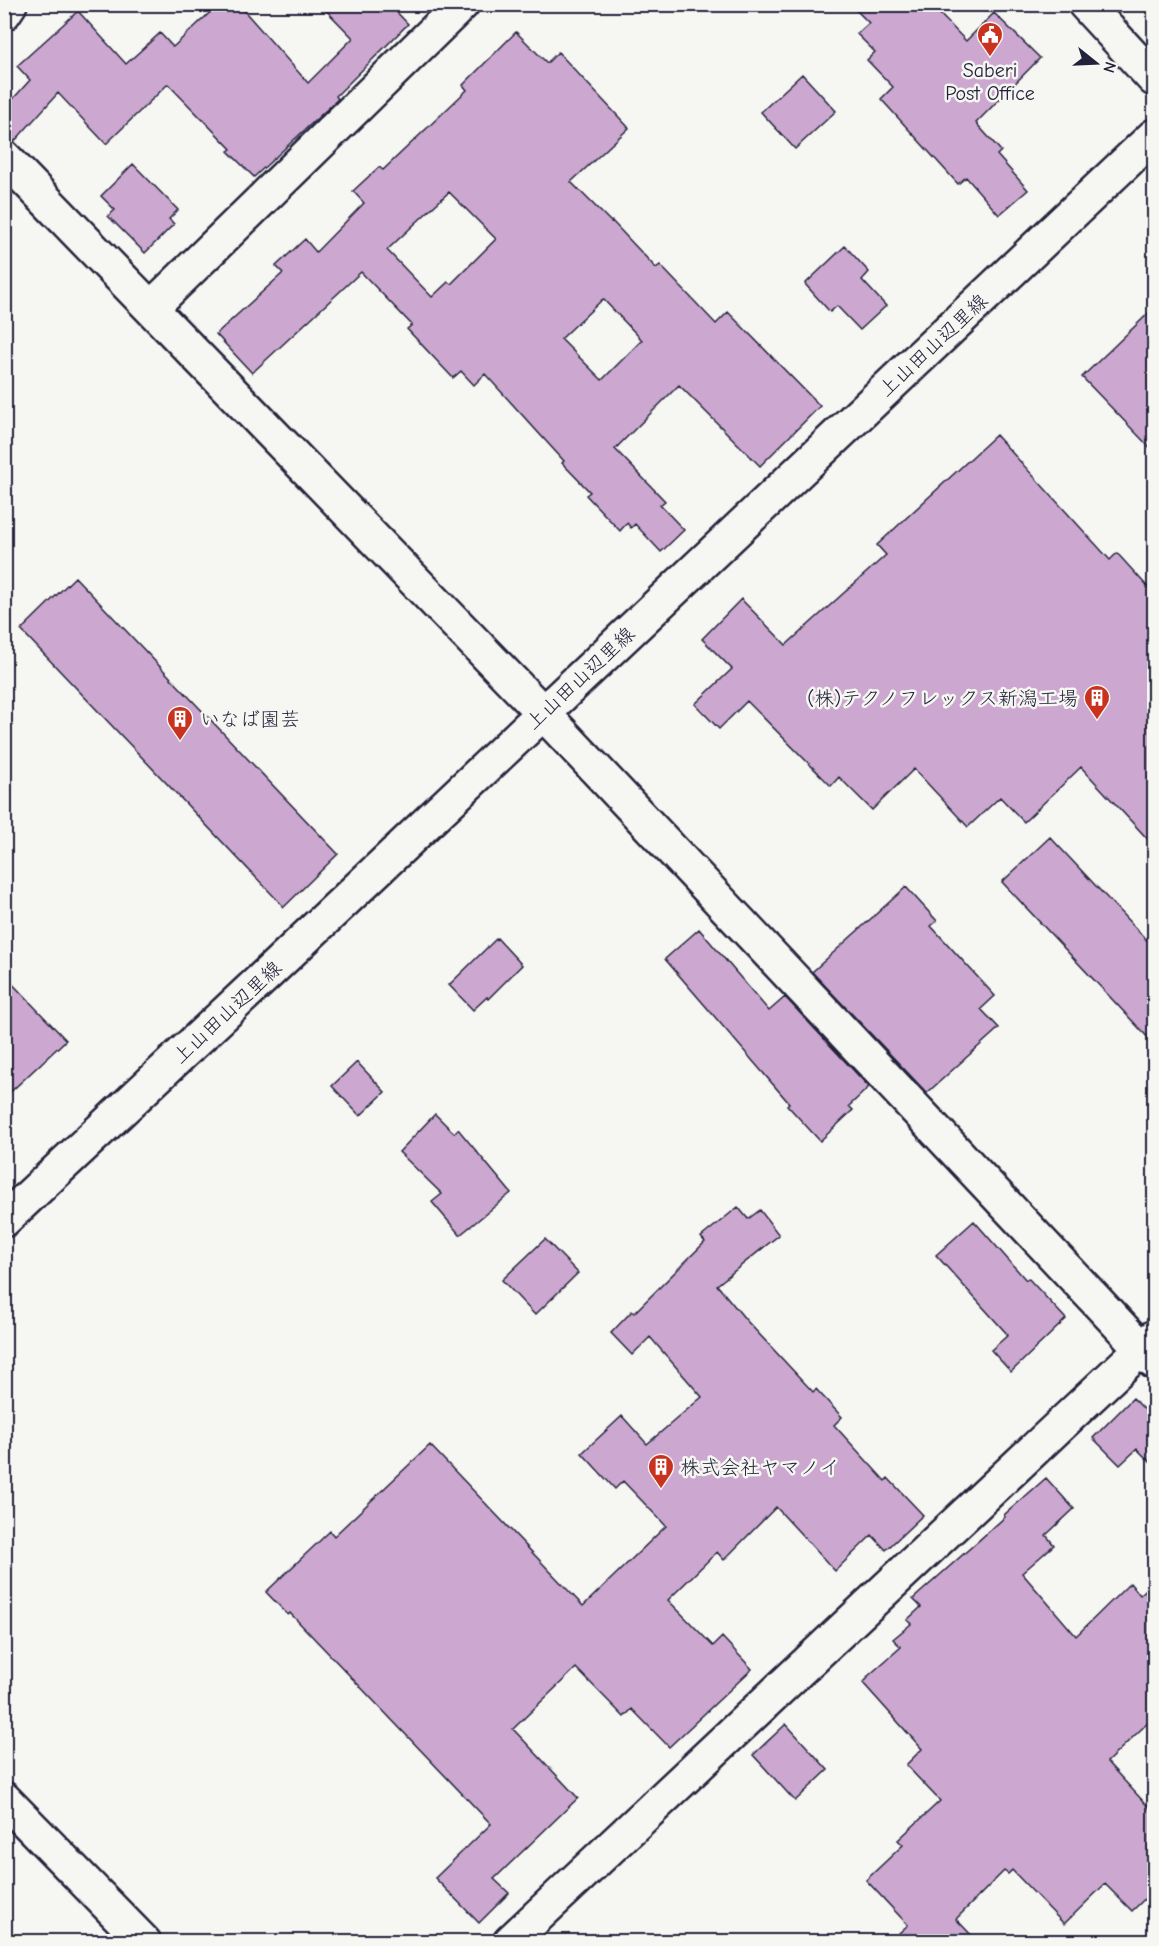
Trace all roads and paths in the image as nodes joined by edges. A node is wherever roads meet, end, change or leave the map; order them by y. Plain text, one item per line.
1 (10, 4) edge
2 (462, 4) edge
3 (1085, 4) edge
4 (4, 13) edge
5 (1155, 79) edge
6 (1155, 136) edge
7 (4, 157) edge
8 (151, 308) junction
9 (543, 713) junction
10 (4, 1220) edge
11 (1150, 1350) edge
12 (9, 1814) edge
13 (144, 1941) edge
14 (510, 1941) edge

1 - 4 main road
2 - 8 main road
3 - 5 main road
6 - 9 main road, 上山田山辺里線
7 - 8 main road
8 - 9 main road
9 - 10 main road, 上山田山辺里線
9 - 11 main road
11 - 14 main road
12 - 13 main road

